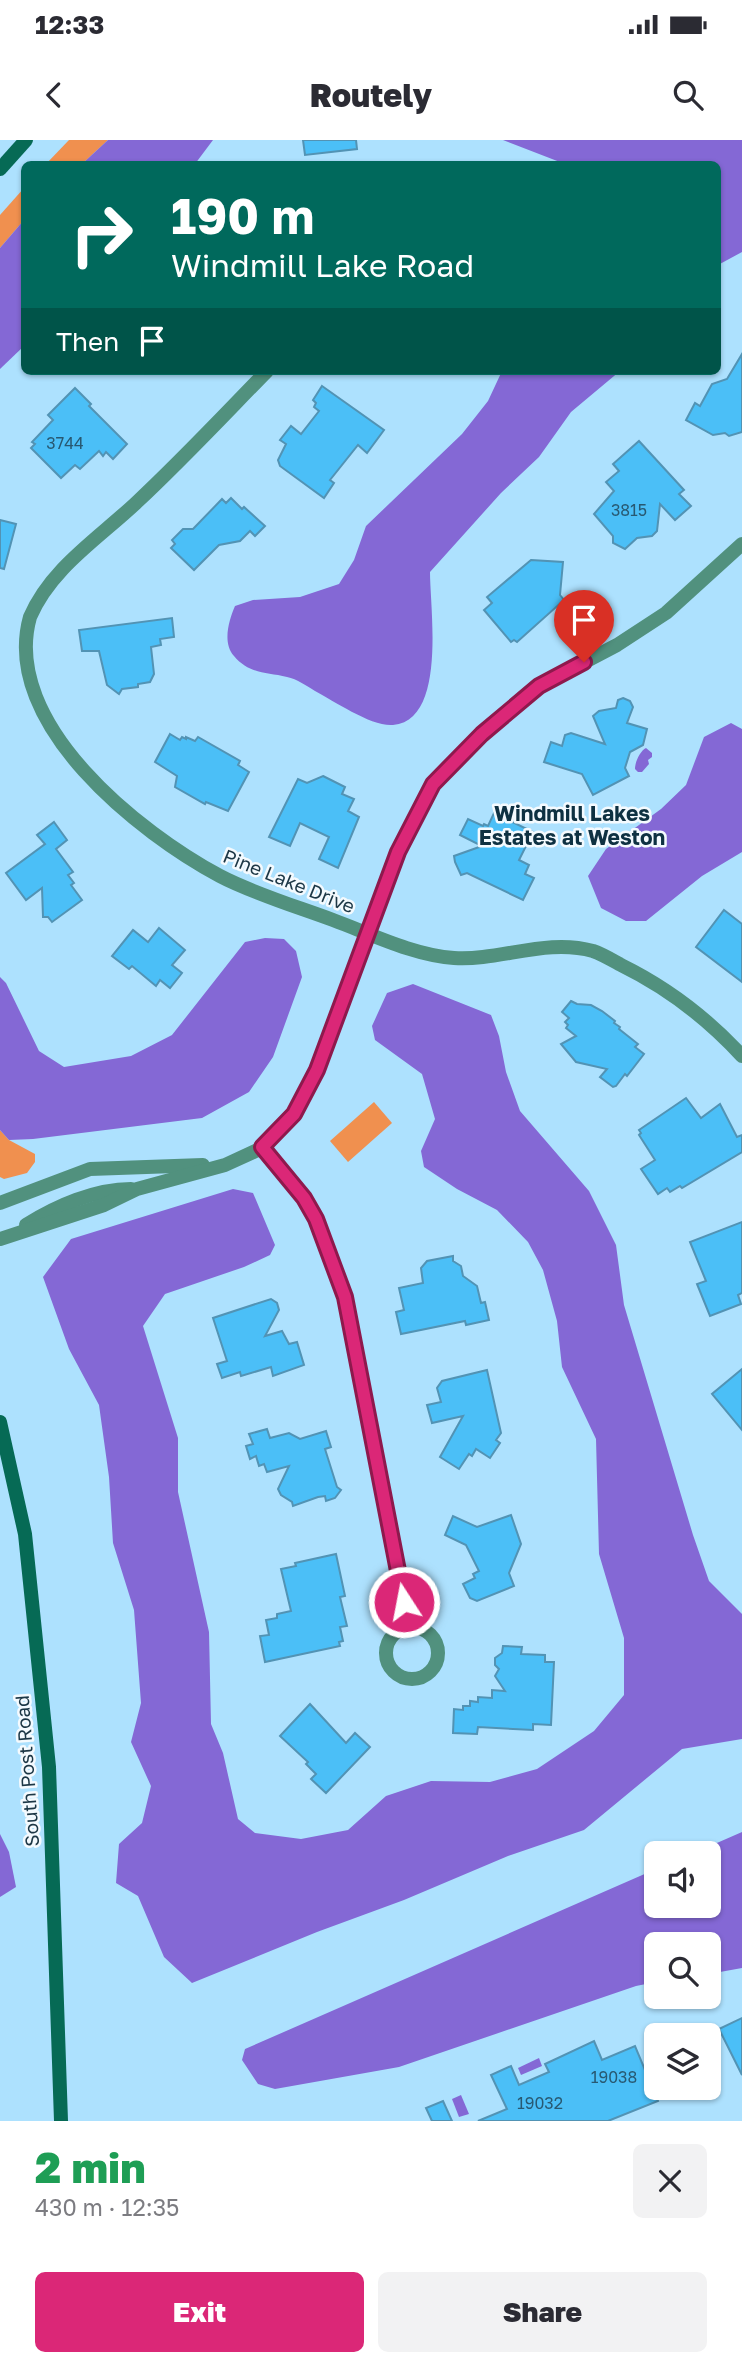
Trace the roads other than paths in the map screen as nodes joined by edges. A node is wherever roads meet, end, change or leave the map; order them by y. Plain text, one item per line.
1 (26, 140) edge
2 (0, 169) edge
3 (263, 375) edge
4 (742, 544) edge
5 (367, 933) junction
6 (742, 1056) edge
7 (262, 1147) junction
8 (225, 1165) junction
9 (0, 1203) edge
10 (2, 1239) edge
11 (0, 1422) edge
12 (408, 1628) dead end
13 (61, 2121) edge

1 - 2 street
3 - 5 street, Pine Lake Drive
4 - 5 street
5 - 6 street, Pine Lake Drive
5 - 7 street
7 - 8 street
7 - 12 street
8 - 9 street
8 - 10 street
11 - 13 street, South Post Road

